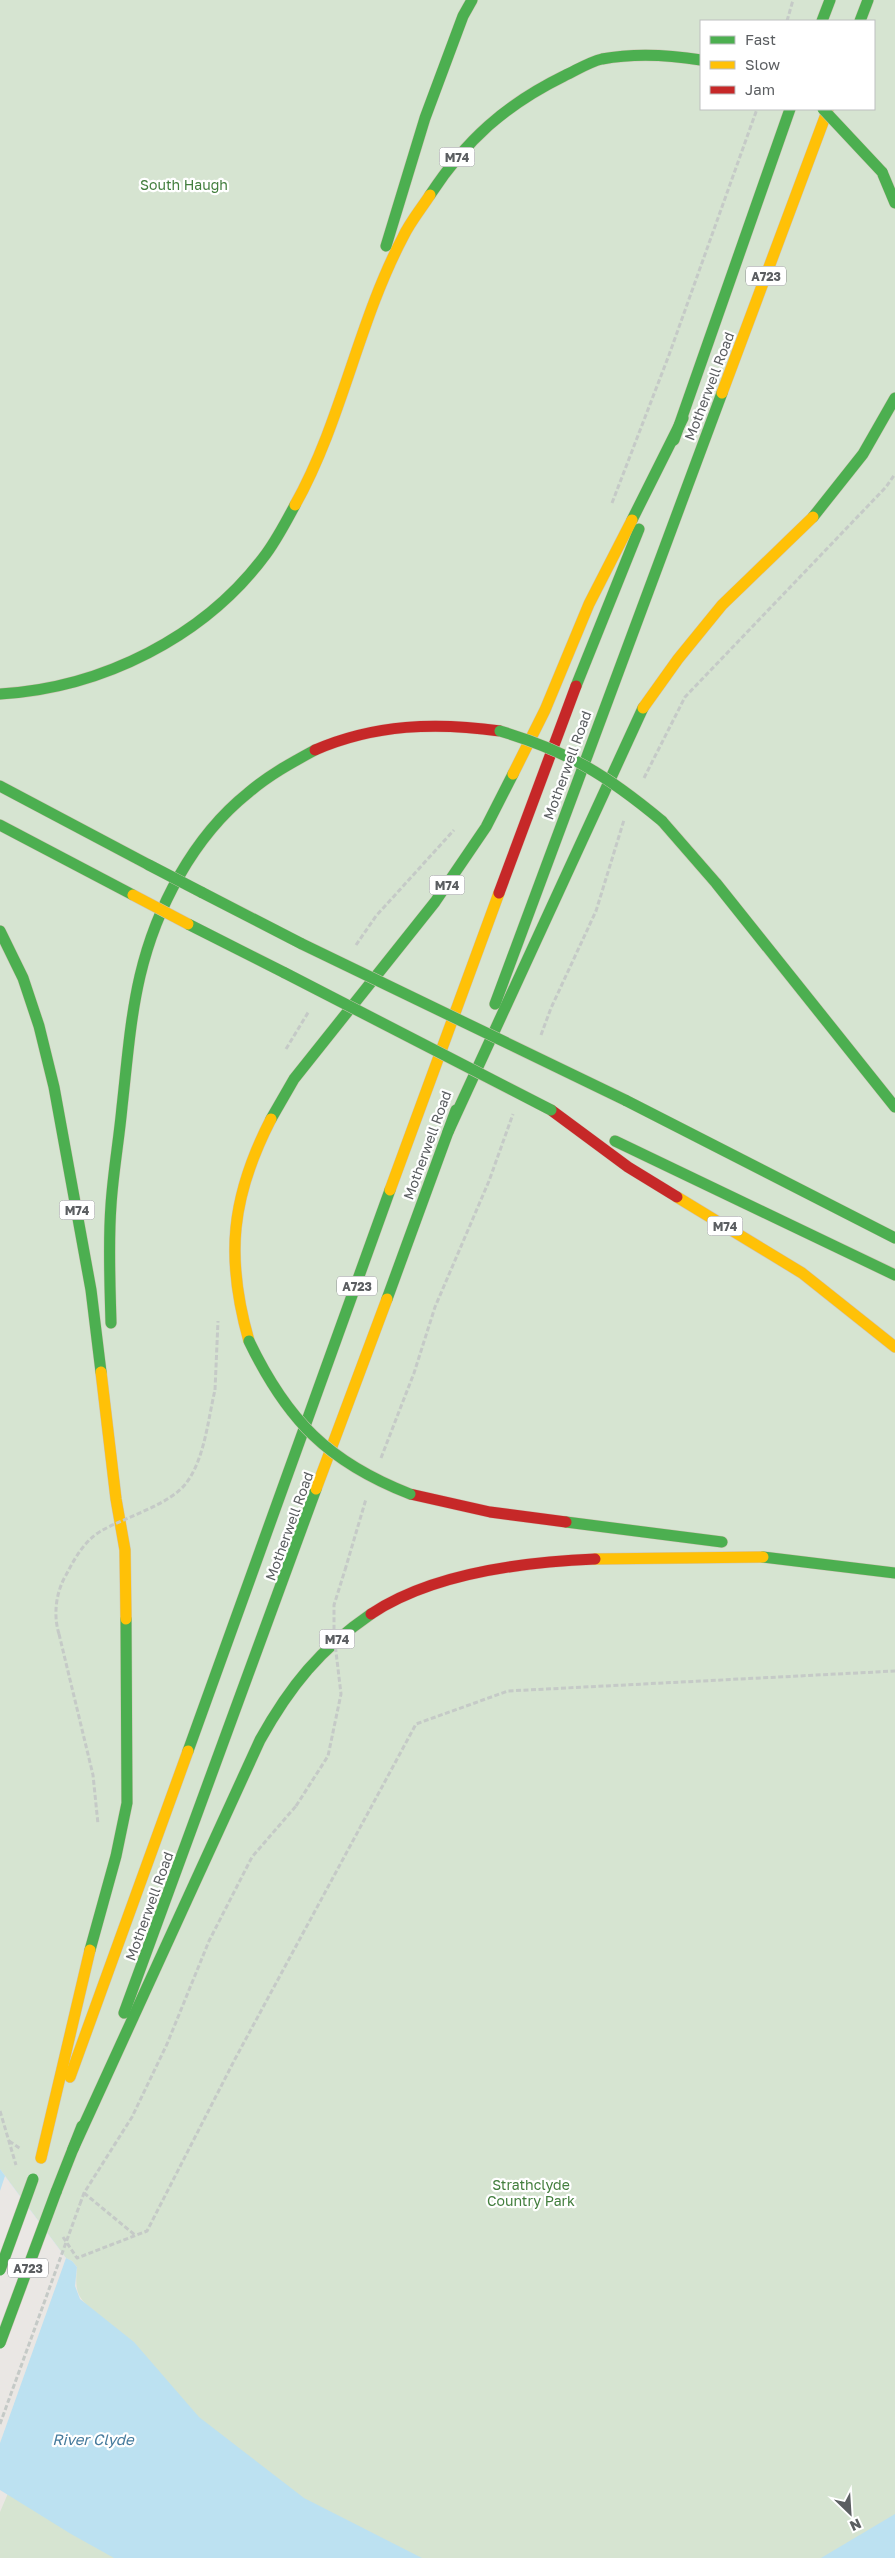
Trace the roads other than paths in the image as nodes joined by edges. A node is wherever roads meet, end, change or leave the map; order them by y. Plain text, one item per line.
1 (472, 0) edge
2 (830, 0) edge
3 (868, 0) edge
4 (822, 20) edge
5 (860, 20) edge
6 (700, 60) edge
7 (790, 110) edge
8 (825, 110) edge
9 (828, 110) edge
10 (895, 203) edge
11 (343, 386) junction
12 (895, 398) edge
13 (683, 418) junction
14 (0, 694) edge
15 (0, 786) edge
16 (0, 826) edge
17 (0, 930) edge
18 (895, 1107) edge
19 (551, 1110) junction
20 (448, 1132) junction
21 (895, 1238) edge
22 (895, 1275) edge
23 (111, 1333) dead end
24 (895, 1347) edge
25 (111, 1351) dead end
26 (116, 1499) junction
27 (736, 1543) dead end
28 (755, 1545) dead end
29 (878, 1559) dead end
30 (895, 1573) edge
31 (73, 2149) junction
32 (41, 2158) junction
33 (0, 2270) edge
34 (0, 2343) edge

1 - 11 main road, M74
2 - 4 main road
3 - 5 main road
6 - 11 main road, M74
7 - 13 main road, Motherwell Road / A723
8 - 10 main road, bridge
9 - 20 main road, Motherwell Road / A723
11 - 14 main road, M74
12 - 20 main road
13 - 27 main road, M74, bridge
13 - 32 main road, Motherwell Road / A723
15 - 21 main road, bridge
16 - 19 main road, M74, bridge
17 - 26 main road, M74
18 - 23 main road, M74, bridge
19 - 22 main road, M74
19 - 24 main road, M74
20 - 31 main road, Motherwell Road / A723
25 - 26 main road, M74
26 - 32 main road, M74
28 - 29 main road
30 - 31 main road, M74
31 - 34 main road, Motherwell Road / A723, bridge
32 - 33 main road, Motherwell Road / A723, bridge

